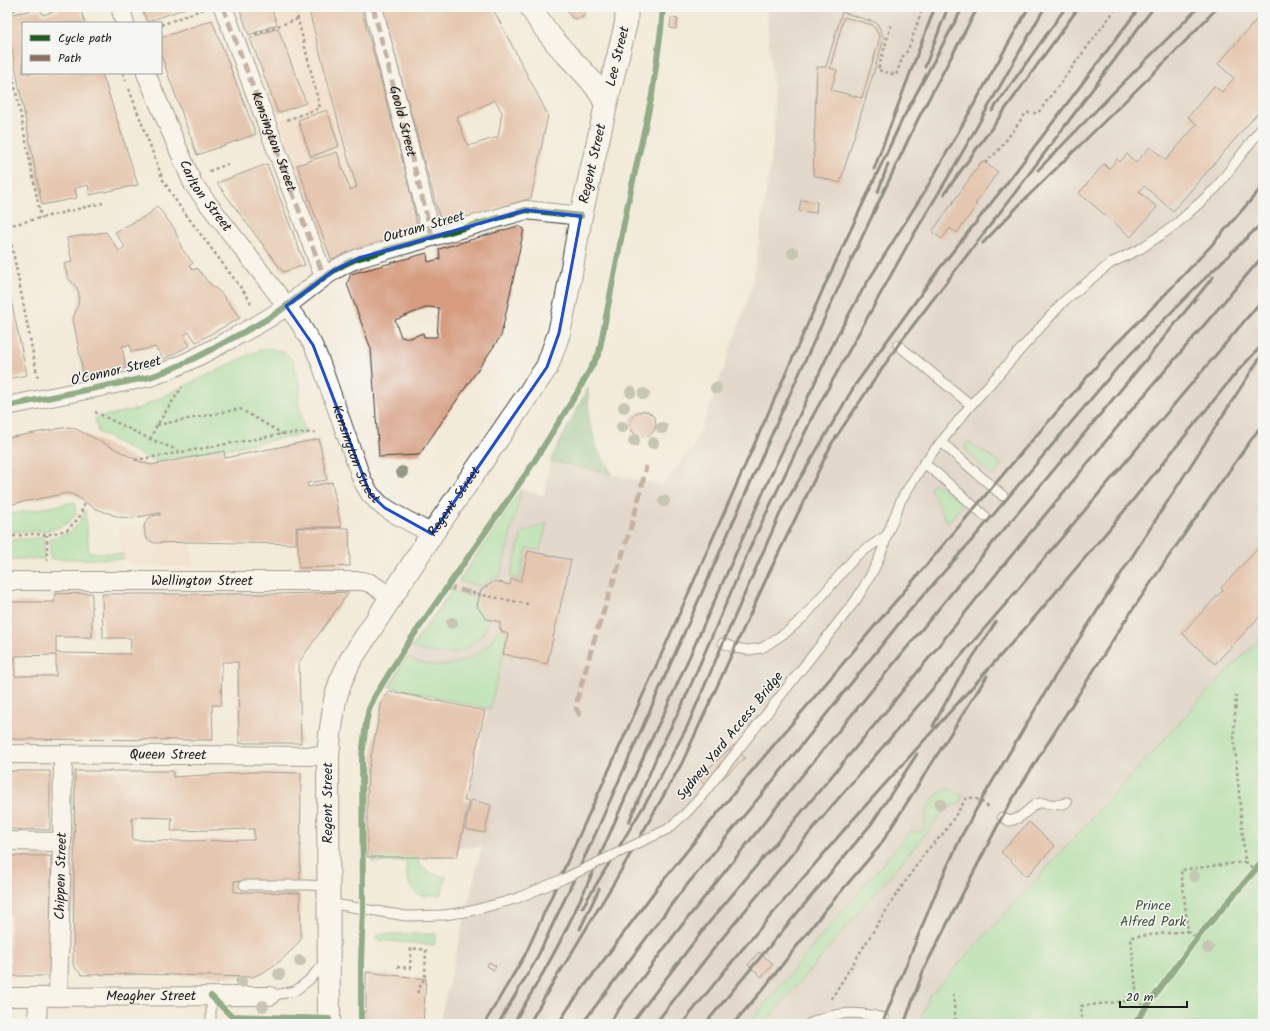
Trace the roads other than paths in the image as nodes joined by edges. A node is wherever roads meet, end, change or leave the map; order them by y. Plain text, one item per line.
1 (120, 7) edge
2 (223, 7) edge
3 (373, 7) edge
4 (531, 7) edge
5 (627, 7) edge
6 (126, 22) edge
7 (146, 74) edge
8 (606, 105) junction
9 (1263, 126) edge
10 (581, 216) junction
11 (432, 236) junction
12 (324, 277) junction
13 (286, 306) junction
14 (898, 346) dead end
15 (971, 404) junction
16 (7, 406) edge
17 (941, 442) junction
18 (924, 463) junction
19 (1003, 496) dead end
20 (986, 516) dead end
21 (432, 534) junction
22 (887, 535) junction
23 (7, 581) edge
24 (392, 597) junction
25 (722, 643) dead end
26 (7, 754) edge
27 (63, 754) junction
28 (328, 756) junction
29 (1067, 802) dead end
30 (1002, 817) road end
31 (7, 841) edge
32 (62, 842) junction
33 (244, 885) dead end
34 (328, 894) junction
35 (329, 957) junction
36 (211, 996) junction
37 (270, 996) joint
38 (58, 997) junction
39 (7, 998) edge
40 (38, 998) junction
41 (884, 1018) dead end
42 (814, 1022) edge
43 (37, 1024) edge
44 (211, 1024) edge
45 (329, 1024) edge

1 - 6 street
2 - 12 street, Kensington Street
3 - 11 street, Goold Street
4 - 8 main road, Regent Street
5 - 8 main road, Lee Street
7 - 13 street, Carlton Street
8 - 10 main road, Regent Street
9 - 15 lane, Sydney Yard Access Bridge
10 - 11 street, Outram Street
10 - 21 main road, Regent Street
11 - 12 street, Outram Street
12 - 13 street, Outram Street
13 - 16 street, O'Connor Street
13 - 21 street, Kensington Street
14 - 15 lane
15 - 17 lane, Sydney Yard Access Bridge
17 - 18 lane, Sydney Yard Access Bridge
17 - 19 lane
18 - 20 lane
18 - 22 lane, Sydney Yard Access Bridge
21 - 24 main road, Regent Street
22 - 25 lane
22 - 34 lane, Sydney Yard Access Bridge, bridge
23 - 24 street, Wellington Street
24 - 28 main road, Regent Street
26 - 27 street, Queen Street
27 - 28 street, Queen Street
27 - 32 street, Chippen Street
28 - 34 main road, Regent Street
29 - 30 lane
31 - 32 street
32 - 38 street, Chippen Street
33 - 34 lane, Sydney Yard Access Bridge
34 - 35 main road, Regent Street
35 - 37 lane, Meagher Street
35 - 45 main road, Regent Street
36 - 37 street, Meagher Street
36 - 38 street, Meagher Street
36 - 44 lane
38 - 40 street, Meagher Street
39 - 40 street, Meagher Street
40 - 43 street
41 - 42 lane

